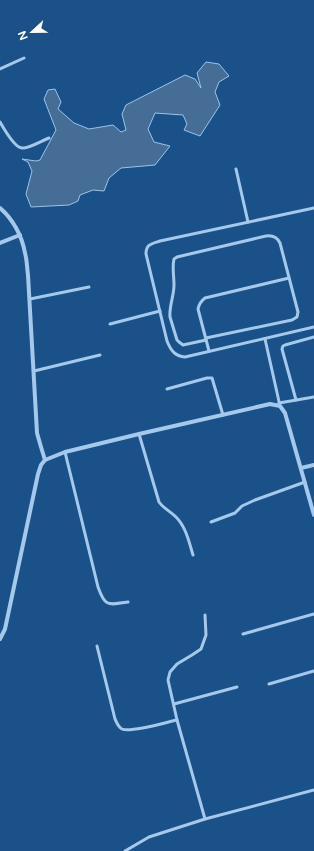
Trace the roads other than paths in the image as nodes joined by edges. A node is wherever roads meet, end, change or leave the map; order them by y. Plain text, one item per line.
1 (24, 58) dead end
2 (0, 69) edge
3 (0, 122) edge
4 (49, 138) dead end
5 (236, 169) dead end
6 (0, 208) edge
7 (314, 208) edge
8 (248, 222) junction
9 (20, 235) junction
10 (0, 243) edge
11 (289, 278) junction
12 (89, 287) dead end
13 (30, 299) junction
14 (160, 311) junction
15 (110, 324) dead end
16 (314, 327) edge
17 (314, 337) edge
18 (206, 339) junction
19 (265, 339) junction
20 (209, 352) junction
21 (100, 355) dead end
22 (34, 371) junction
23 (167, 389) dead end
24 (314, 397) edge
25 (296, 400) junction
26 (280, 404) junction
27 (223, 415) junction
28 (139, 434) junction
29 (65, 452) junction
30 (46, 460) junction
31 (314, 465) edge
32 (301, 468) junction
33 (305, 482) junction
34 (314, 515) edge
35 (211, 522) dead end
36 (193, 555) dead end
37 (128, 602) dead end
38 (205, 615) dead end
39 (314, 615) edge
40 (244, 634) dead end
41 (0, 639) edge
42 (97, 646) dead end
43 (314, 671) edge
44 (269, 684) dead end
45 (238, 687) dead end
46 (174, 704) junction
47 (177, 720) junction
48 (314, 790) edge
49 (205, 819) junction
50 (125, 851) edge

1 - 2 lane
3 - 4 lane
5 - 8 lane
6 - 9 street
7 - 8 lane
8 - 14 lane
9 - 10 street
9 - 13 street
11 - 18 lane
11 - 18 lane
11 - 18 lane
12 - 13 lane
13 - 22 street
14 - 15 lane
14 - 20 lane
16 - 19 lane
17 - 25 lane
18 - 20 lane
19 - 20 lane
19 - 26 lane
21 - 22 lane
22 - 30 street
23 - 27 lane
24 - 25 lane
25 - 26 lane
26 - 27 street
26 - 32 street
27 - 28 street
28 - 29 street
28 - 36 lane
29 - 30 street
29 - 37 lane
30 - 41 street
31 - 32 street
32 - 33 street
33 - 34 street
33 - 35 lane
38 - 46 lane
39 - 40 lane
42 - 47 lane
43 - 44 lane
45 - 46 lane
46 - 47 lane
47 - 49 lane
48 - 49 lane
49 - 50 lane

